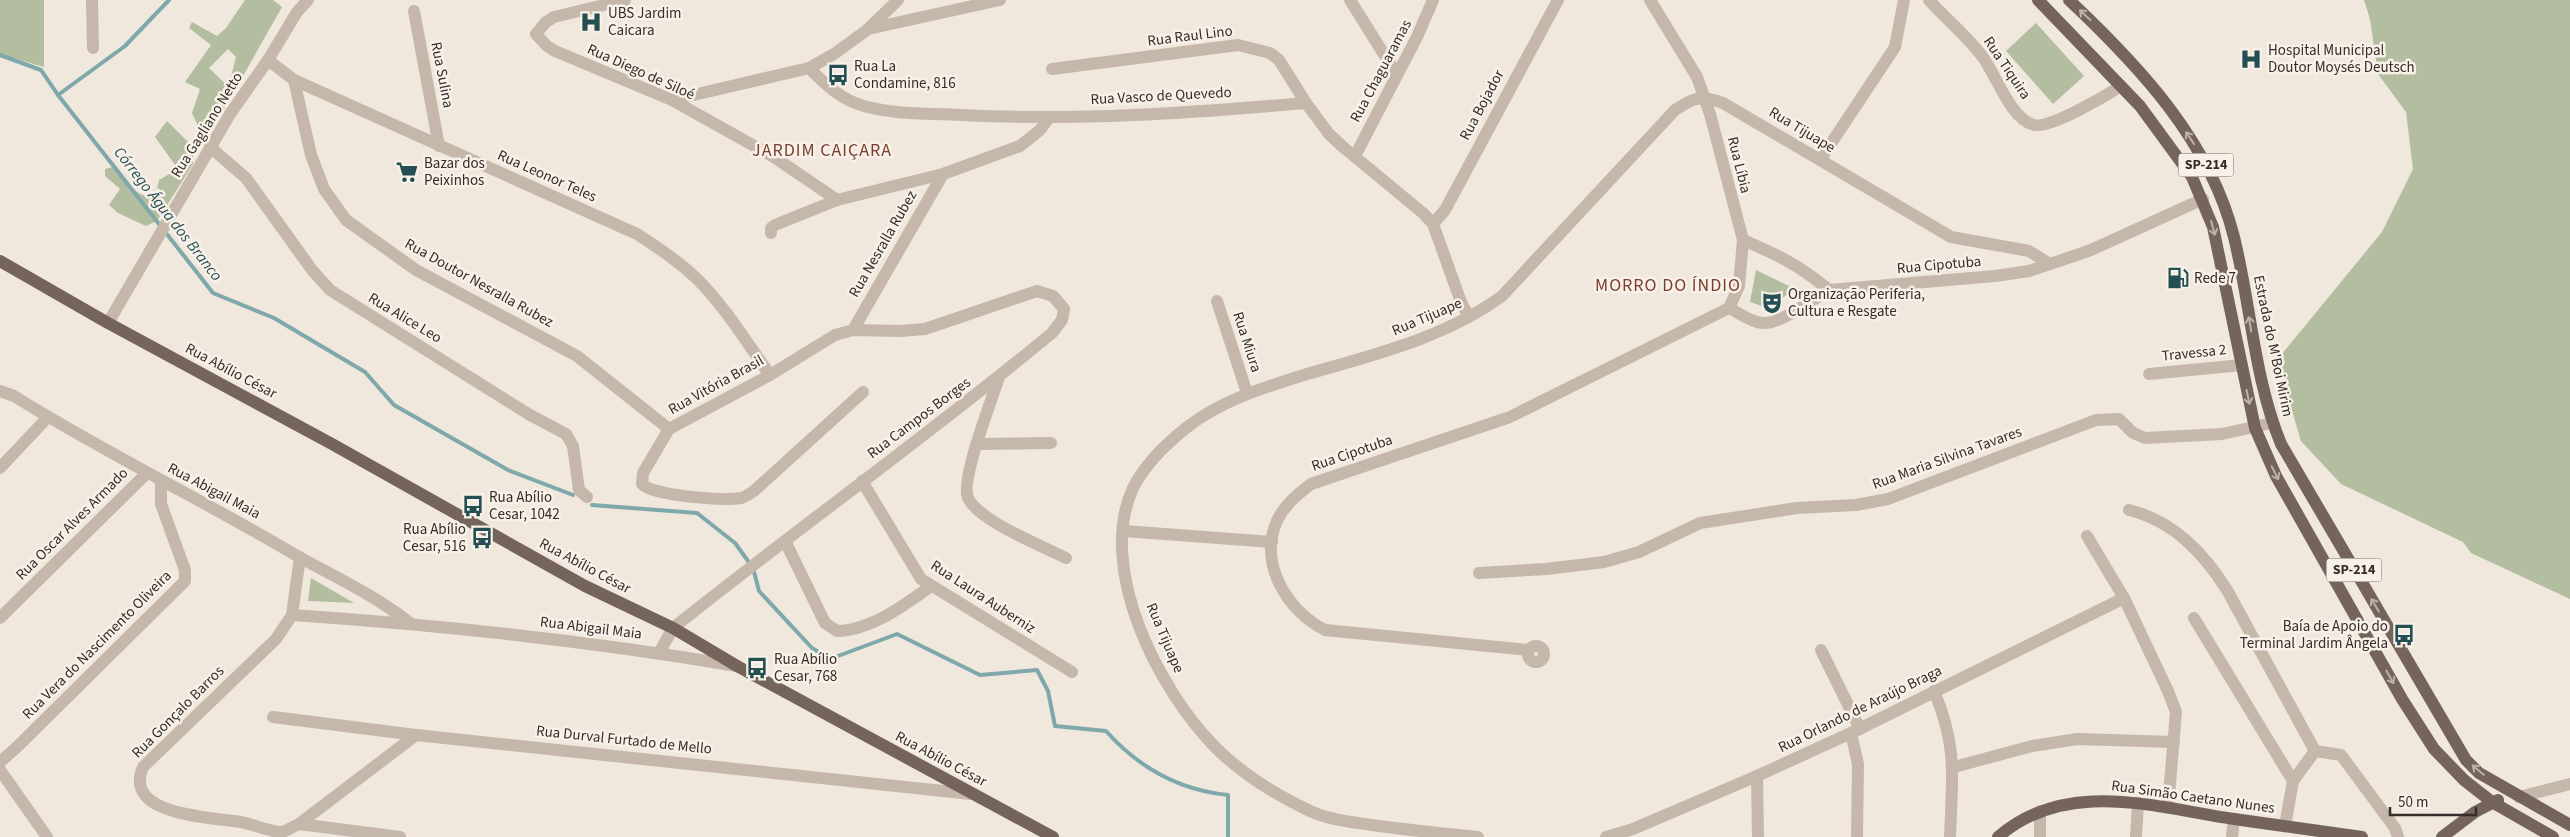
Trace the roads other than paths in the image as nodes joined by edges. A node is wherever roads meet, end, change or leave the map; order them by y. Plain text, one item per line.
1 (92, 0) edge
2 (308, 0) edge
3 (625, 0) edge
4 (898, 0) edge
5 (1000, 0) edge
6 (1350, 0) edge
7 (1433, 0) edge
8 (1558, 0) edge
9 (1650, 0) edge
10 (1904, 0) edge
11 (1929, 0) edge
12 (2038, 0) edge
13 (2069, 0) edge
14 (414, 11) dead end
15 (867, 30) junction
16 (93, 48) dead end
17 (268, 60) junction
18 (2100, 64) junction
19 (809, 68) junction
20 (2137, 69) junction
21 (1052, 70) dead end
22 (1397, 75) junction
23 (294, 80) junction
24 (2121, 86) junction
25 (1705, 97) junction
26 (672, 100) junction
27 (1306, 103) junction
28 (1049, 118) junction
29 (439, 146) junction
30 (210, 147) junction
31 (1355, 156) junction
32 (1820, 160) junction
33 (943, 174) junction
34 (2203, 199) junction
35 (837, 200) junction
36 (1433, 224) junction
37 (771, 233) dead end
38 (1743, 240) junction
39 (0, 261) edge
40 (2050, 264) junction
41 (1829, 290) junction
42 (1217, 301) dead end
43 (1730, 308) junction
44 (1470, 317) junction
45 (108, 323) junction
46 (853, 330) junction
47 (2242, 365) junction
48 (2149, 374) dead end
49 (770, 375) junction
50 (999, 376) junction
51 (0, 391) edge
52 (863, 392) dead end
53 (1247, 393) junction
54 (48, 417) junction
55 (2272, 423) junction
56 (2255, 428) junction
57 (669, 429) junction
58 (1052, 443) dead end
59 (977, 444) junction
60 (0, 468) edge
61 (146, 474) junction
62 (161, 481) junction
63 (862, 481) junction
64 (587, 498) dead end
65 (2129, 510) dead end
66 (1124, 531) junction
67 (2087, 536) dead end
68 (784, 541) junction
69 (1272, 542) junction
70 (300, 557) junction
71 (1066, 558) dead end
72 (1480, 573) dead end
73 (931, 586) junction
74 (2124, 598) junction
75 (292, 615) junction
76 (0, 618) edge
77 (2194, 618) dead end
78 (410, 623) junction
79 (673, 628) junction
80 (1529, 650) dead end
81 (1820, 650) dead end
82 (659, 653) junction
83 (737, 666) junction
84 (1072, 672) dead end
85 (1934, 691) junction
86 (273, 717) dead end
87 (1856, 731) junction
88 (416, 735) junction
89 (2174, 742) junction
90 (2316, 751) junction
91 (0, 762) edge
92 (1954, 767) junction
93 (0, 770) edge
94 (1757, 776) junction
95 (2293, 781) junction
96 (2570, 784) edge
97 (971, 794) junction
98 (2518, 797) junction
99 (2492, 802) junction
100 (2138, 803) junction
101 (2168, 807) junction
102 (2040, 811) junction
103 (2234, 819) junction
104 (299, 824) junction
105 (2570, 825) edge
106 (2285, 826) junction
107 (283, 834) edge
108 (1435, 835) edge
109 (47, 837) edge
110 (400, 837) edge
111 (1053, 837) edge
112 (1478, 837) edge
113 (1606, 837) edge
114 (1758, 837) edge
115 (1857, 837) edge
116 (1950, 837) edge
117 (1998, 837) edge
118 (2040, 837) edge
119 (2136, 837) edge
120 (2232, 837) edge
121 (2362, 837) edge
122 (2398, 837) edge
123 (2442, 837) edge
124 (2553, 837) edge

1 - 16 street
2 - 17 street, Rua Gagliano Netto
3 - 26 street, Rua Diego de Siloé
4 - 15 street
5 - 15 street
6 - 22 street
7 - 22 street, Rua Chaguaramas
8 - 36 street, Rua Bojador
9 - 25 street, Rua Líbia
10 - 32 street
11 - 24 street, Rua Tiquira
12 - 18 main road, SP-214
20 -> 13 main road, Estrada do M'Boi Mirim / SP-214
14 - 29 street, Rua Sulina
15 - 19 street
17 - 23 street, Rua Leonor Teles
17 - 30 street, Rua Gagliano Netto
18 - 20 main road
18 - 24 main road, SP-214
19 - 26 street
19 - 28 street, Rua Vasco de Quevedo
55 -> 20 main road, Estrada do M'Boi Mirim / SP-214
21 - 27 street, Rua Raul Lino
22 - 31 street, Rua Chaguaramas
23 - 29 street, Rua Leonor Teles
23 - 57 street, Rua Doutor Nesralla Rubez
24 - 34 main road, SP-214
25 - 32 street, Rua Tijuape
25 - 38 street, Rua Líbia
25 - 44 street, Rua Tijuape
26 - 35 street, Rua Diego de Siloé
27 - 28 street, Rua Vasco de Quevedo
27 - 31 street
28 - 33 street
29 - 49 street, Rua Leonor Teles
30 - 45 street, Rua Gagliano Netto
30 - 64 street, Rua Alice Leo
31 - 36 street
32 - 40 street, Rua Tijuape
33 - 35 street
33 - 46 street, Rua Nesralla Rubez
34 - 40 street
34 -> 47 main road, SP-214
35 - 37 street
36 - 44 street
38 - 41 street
38 - 43 street
39 - 45 main road, Rua Abílio César
40 - 41 street, Rua Cipotuba
41 - 43 street, Rua Cipotuba
42 - 53 street, Rua Miura
43 - 69 street, Rua Cipotuba
44 - 53 street, Rua Tijuape
45 - 79 main road, Rua Abílio César
46 - 49 street, Rua Vitória Brasil
46 - 50 street, Rua Campos Borges
47 - 48 street, Travessa 2
47 -> 56 main road, SP-214
49 - 57 street, Rua Vitória Brasil
50 - 59 street
50 - 63 street, Rua Campos Borges
51 - 54 street, Rua Abigail Maia
52 - 57 street, Rua Vitória Brasil
53 - 66 street, Rua Tijuape
54 - 60 street
54 - 61 street, Rua Abigail Maia
55 - 56 street, Rua Maria Silvina Tavares
98 -> 55 main road, Estrada do M'Boi Mirim / SP-214
56 - 72 street, Rua Maria Silvina Tavares
56 -> 99 main road, SP-214
58 - 59 street
59 - 71 street
61 - 62 street, Rua Abigail Maia
61 - 76 street, Rua Oscar Alves Armado
62 - 70 street, Rua Abigail Maia
62 - 91 street, Rua Vera do Nascimento Oliveira
63 - 68 street, Rua Campos Borges
63 - 73 street, Rua Laura Auberniz
65 - 90 street
66 - 69 street
66 - 108 street, Rua Tijuape
67 - 74 street
68 - 73 street
68 - 79 street, Rua Campos Borges
69 - 80 street, Rua Cipotuba
70 - 75 street, Rua Gonçalo Barros
70 - 78 street, Rua Abigail Maia
73 - 84 street, Rua Laura Auberniz
74 - 85 street, Rua Orlando de Araújo Braga
74 - 89 street
75 - 78 street, Rua Abigail Maia
75 - 107 street, Rua Gonçalo Barros
77 - 95 street
78 - 82 street, Rua Abigail Maia
79 - 82 street, Rua Campos Borges
79 - 83 main road, Rua Abílio César
81 - 87 street
82 - 83 street, Rua Abigail Maia
83 - 97 main road, Rua Abílio César
85 - 87 street, Rua Orlando de Araújo Braga
85 - 92 street
86 - 88 street, Rua Durval Furtado de Mello
87 - 94 street, Rua Orlando de Araújo Braga
87 - 115 street
88 - 97 street, Rua Durval Furtado de Mello
88 - 104 street, Rua Gonçalo Barros
89 - 92 street
89 - 101 street
90 - 95 street
90 - 122 street
92 - 116 street
93 - 109 street
94 - 113 street, Rua Orlando de Araújo Braga
94 - 114 street
95 - 106 street
96 - 98 street
97 - 111 main road, Rua Abílio César
98 - 99 main road
98 - 105 main road, Estrada do M'Boi Mirim / SP-214
99 - 123 main road
99 - 124 main road, SP-214
100 - 101 main road, Rua Simão Caetano Nunes
100 - 102 main road, Rua Simão Caetano Nunes
100 - 119 street
101 - 103 main road, Rua Simão Caetano Nunes
102 - 117 main road, Rua Simão Caetano Nunes
102 - 118 street
103 - 106 main road, Rua Simão Caetano Nunes
103 - 120 street
104 - 107 street, Rua Gonçalo Barros
104 - 110 street
106 - 121 main road, Rua Simão Caetano Nunes
108 - 112 street, Rua Tijuape

